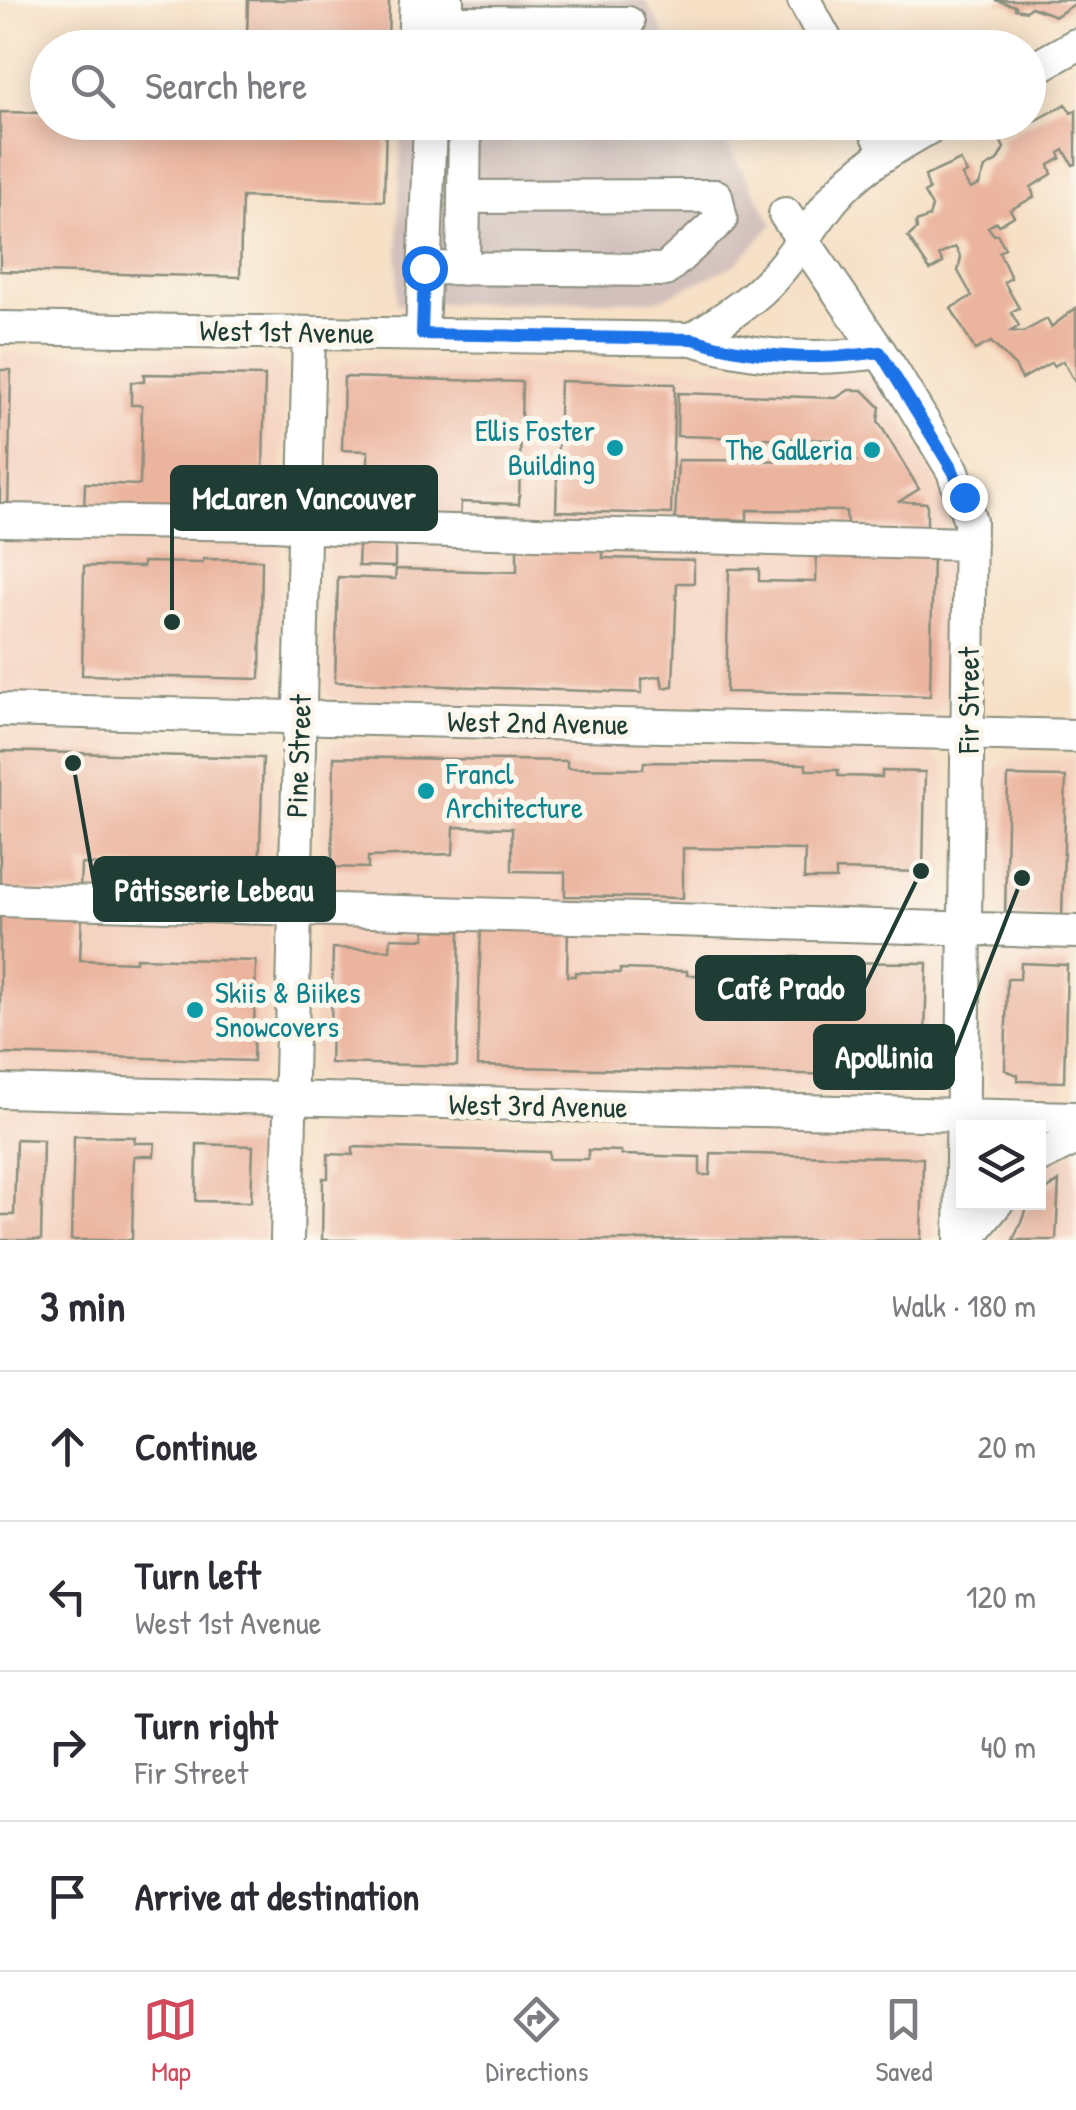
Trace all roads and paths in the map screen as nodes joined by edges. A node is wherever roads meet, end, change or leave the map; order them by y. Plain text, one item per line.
1 (416, 0) edge
2 (447, 0) edge
3 (804, 0) edge
4 (628, 23) dead end
5 (415, 30) edge
6 (446, 30) edge
7 (466, 30) edge
8 (820, 30) edge
9 (1076, 45) edge
10 (1046, 62) edge
11 (429, 140) edge
12 (465, 140) edge
13 (877, 140) edge
14 (464, 197) junction
15 (785, 214) dead end
16 (804, 242) junction
17 (424, 268) junction
18 (463, 268) junction
19 (0, 328) edge
20 (309, 333) junction
21 (422, 334) junction
22 (693, 339) junction
23 (880, 352) junction
24 (0, 520) edge
25 (305, 526) junction
26 (970, 544) junction
27 (0, 710) edge
28 (299, 717) junction
29 (968, 733) junction
30 (1076, 736) edge
31 (0, 900) edge
32 (295, 908) junction
33 (966, 928) junction
34 (1076, 932) edge
35 (0, 1091) edge
36 (292, 1100) junction
37 (962, 1115) junction
38 (1076, 1118) edge
39 (1076, 1138) edge
40 (1046, 1153) edge
41 (991, 1210) edge
42 (287, 1240) edge
43 (963, 1240) edge

1 - 5 street
2 - 6 street
3 - 8 street
4 - 7 street
9 - 10 street
11 - 17 street
12 - 14 street
13 - 16 street
14 - 18 street
14 - 18 street
15 - 16 street, Fir Street
16 - 22 street
16 - 23 street, Fir Street
17 - 18 street
17 - 21 street
19 - 20 street, West 1st Avenue
20 - 21 street, West 1st Avenue
20 - 25 street, Pine Street
21 - 22 street, West 1st Avenue
22 - 23 street, West 1st Avenue
23 - 26 street, Fir Street
24 - 25 street
25 - 26 street
25 - 28 street, Pine Street
26 - 29 street, Fir Street
27 - 28 street, West 2nd Avenue
28 - 29 street, West 2nd Avenue
28 - 32 street, Pine Street
29 - 30 street, West 2nd Avenue
29 - 33 street, Fir Street
31 - 32 street
32 - 33 street
32 - 36 street, Pine Street
33 - 34 street
33 - 37 street, Fir Street
35 - 36 street, West 3rd Avenue
36 - 37 street, West 3rd Avenue
36 - 42 street, Pine Street
37 - 38 street, West 3rd Avenue
37 - 43 street, Fir Street
39 - 40 street
41 - 43 street

